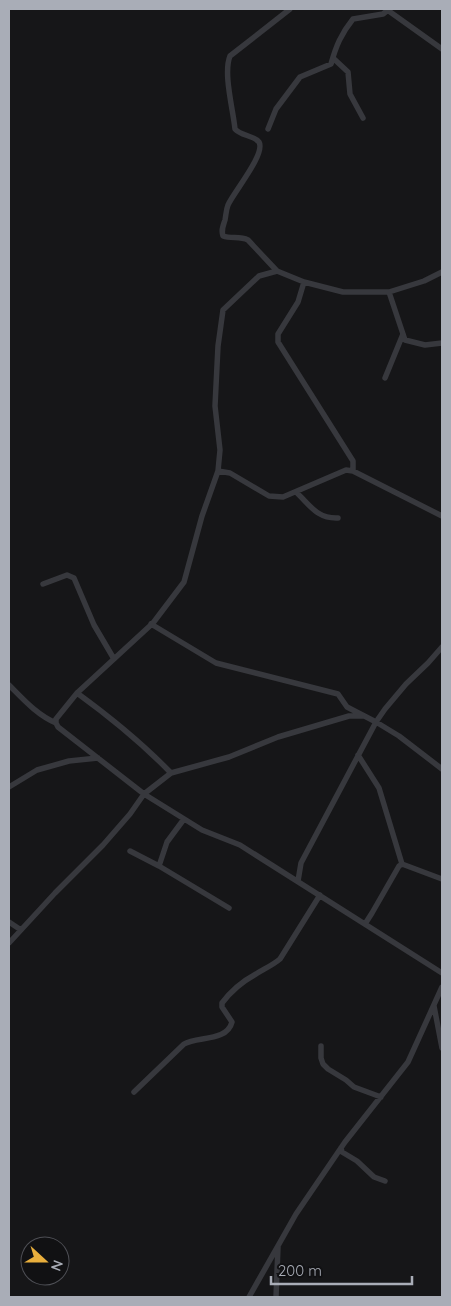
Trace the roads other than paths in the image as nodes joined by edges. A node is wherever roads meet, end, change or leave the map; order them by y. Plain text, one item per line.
1 (290, 9) edge
2 (387, 9) edge
3 (442, 49) edge
4 (333, 58) junction
5 (363, 118) dead end
6 (268, 128) dead end
7 (277, 271) junction
8 (442, 272) edge
9 (304, 282) junction
10 (389, 292) junction
11 (404, 334) junction
12 (442, 343) edge
13 (386, 378) dead end
14 (218, 471) junction
15 (353, 471) junction
16 (296, 492) junction
17 (442, 516) edge
18 (338, 518) dead end
19 (43, 584) dead end
20 (151, 624) junction
21 (442, 647) edge
22 (114, 659) junction
23 (9, 685) edge
24 (77, 693) junction
25 (364, 716) junction
26 (376, 722) junction
27 (56, 723) junction
28 (358, 755) junction
29 (98, 758) junction
30 (442, 769) edge
31 (172, 772) junction
32 (9, 787) edge
33 (144, 794) junction
34 (184, 819) junction
35 (130, 851) dead end
36 (402, 864) junction
37 (159, 866) junction
38 (442, 879) edge
39 (298, 881) junction
40 (320, 896) junction
41 (229, 908) dead end
42 (9, 922) edge
43 (365, 924) junction
44 (21, 930) junction
45 (9, 943) edge
46 (442, 973) edge
47 (442, 986) edge
48 (434, 1005) junction
49 (321, 1046) dead end
50 (442, 1048) edge
51 (134, 1092) dead end
52 (381, 1097) junction
53 (341, 1148) junction
54 (385, 1181) dead end
55 (278, 1246) junction
56 (249, 1297) edge
57 (276, 1297) edge

1 - 7 street
2 - 3 street
2 - 4 street
4 - 5 street
4 - 6 street
7 - 9 street
7 - 14 street
8 - 10 street
9 - 10 street
9 - 15 street
10 - 11 street
11 - 12 street
11 - 13 street
14 - 16 street
14 - 20 street
15 - 16 street
15 - 17 street
16 - 18 street
19 - 22 street
20 - 22 street
20 - 25 street
21 - 26 street
22 - 24 street
23 - 27 street
24 - 27 street
24 - 31 street
25 - 26 street
25 - 31 street
26 - 28 street
26 - 30 street
27 - 29 street
28 - 36 street
28 - 39 street
29 - 32 street
29 - 33 street
31 - 33 street
33 - 34 street
33 - 44 street
34 - 37 street
34 - 39 street
35 - 37 street
36 - 38 street
36 - 43 street
37 - 41 street
39 - 40 street
40 - 43 street
40 - 51 street
42 - 44 street
43 - 46 street
44 - 45 street
47 - 48 street
48 - 50 street
48 - 52 street
49 - 52 street
52 - 53 street
53 - 54 street
53 - 55 street
55 - 56 street
55 - 57 street

